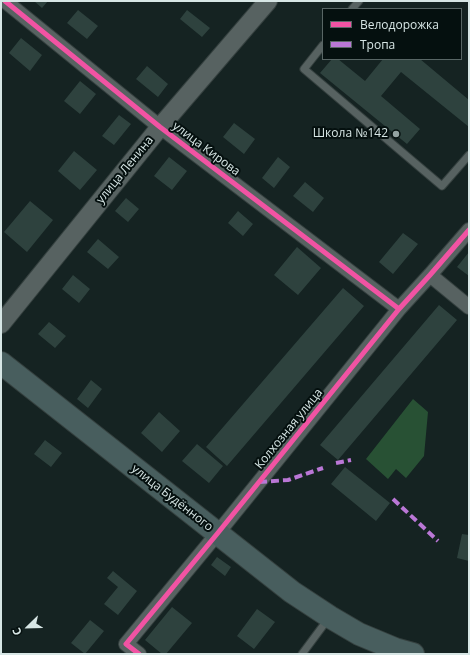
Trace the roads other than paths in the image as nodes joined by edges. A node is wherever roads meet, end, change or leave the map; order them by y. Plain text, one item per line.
1 (5, 1) edge
2 (268, 1) edge
3 (322, 46) edge
4 (160, 127) junction
5 (469, 155) edge
6 (469, 230) edge
7 (430, 276) junction
8 (469, 307) edge
9 (399, 309) junction
10 (1, 324) edge
11 (1, 363) edge
12 (217, 534) junction
13 (330, 617) junction
14 (139, 654) edge
15 (302, 654) edge
16 (413, 654) edge

1 - 4 street, улица Кирова
2 - 4 street, улица Ленина
3 - 5 lane
4 - 9 street, улица Кирова
4 - 10 street, улица Ленина
6 - 7 street, Колхозная улица
7 - 8 street
7 - 9 street, Колхозная улица
9 - 12 street, Колхозная улица
11 - 12 main road, улица Будённого
12 - 13 main road, улица Будённого
12 - 14 street, Колхозная улица
13 - 15 lane
13 - 16 main road, улица Будённого

